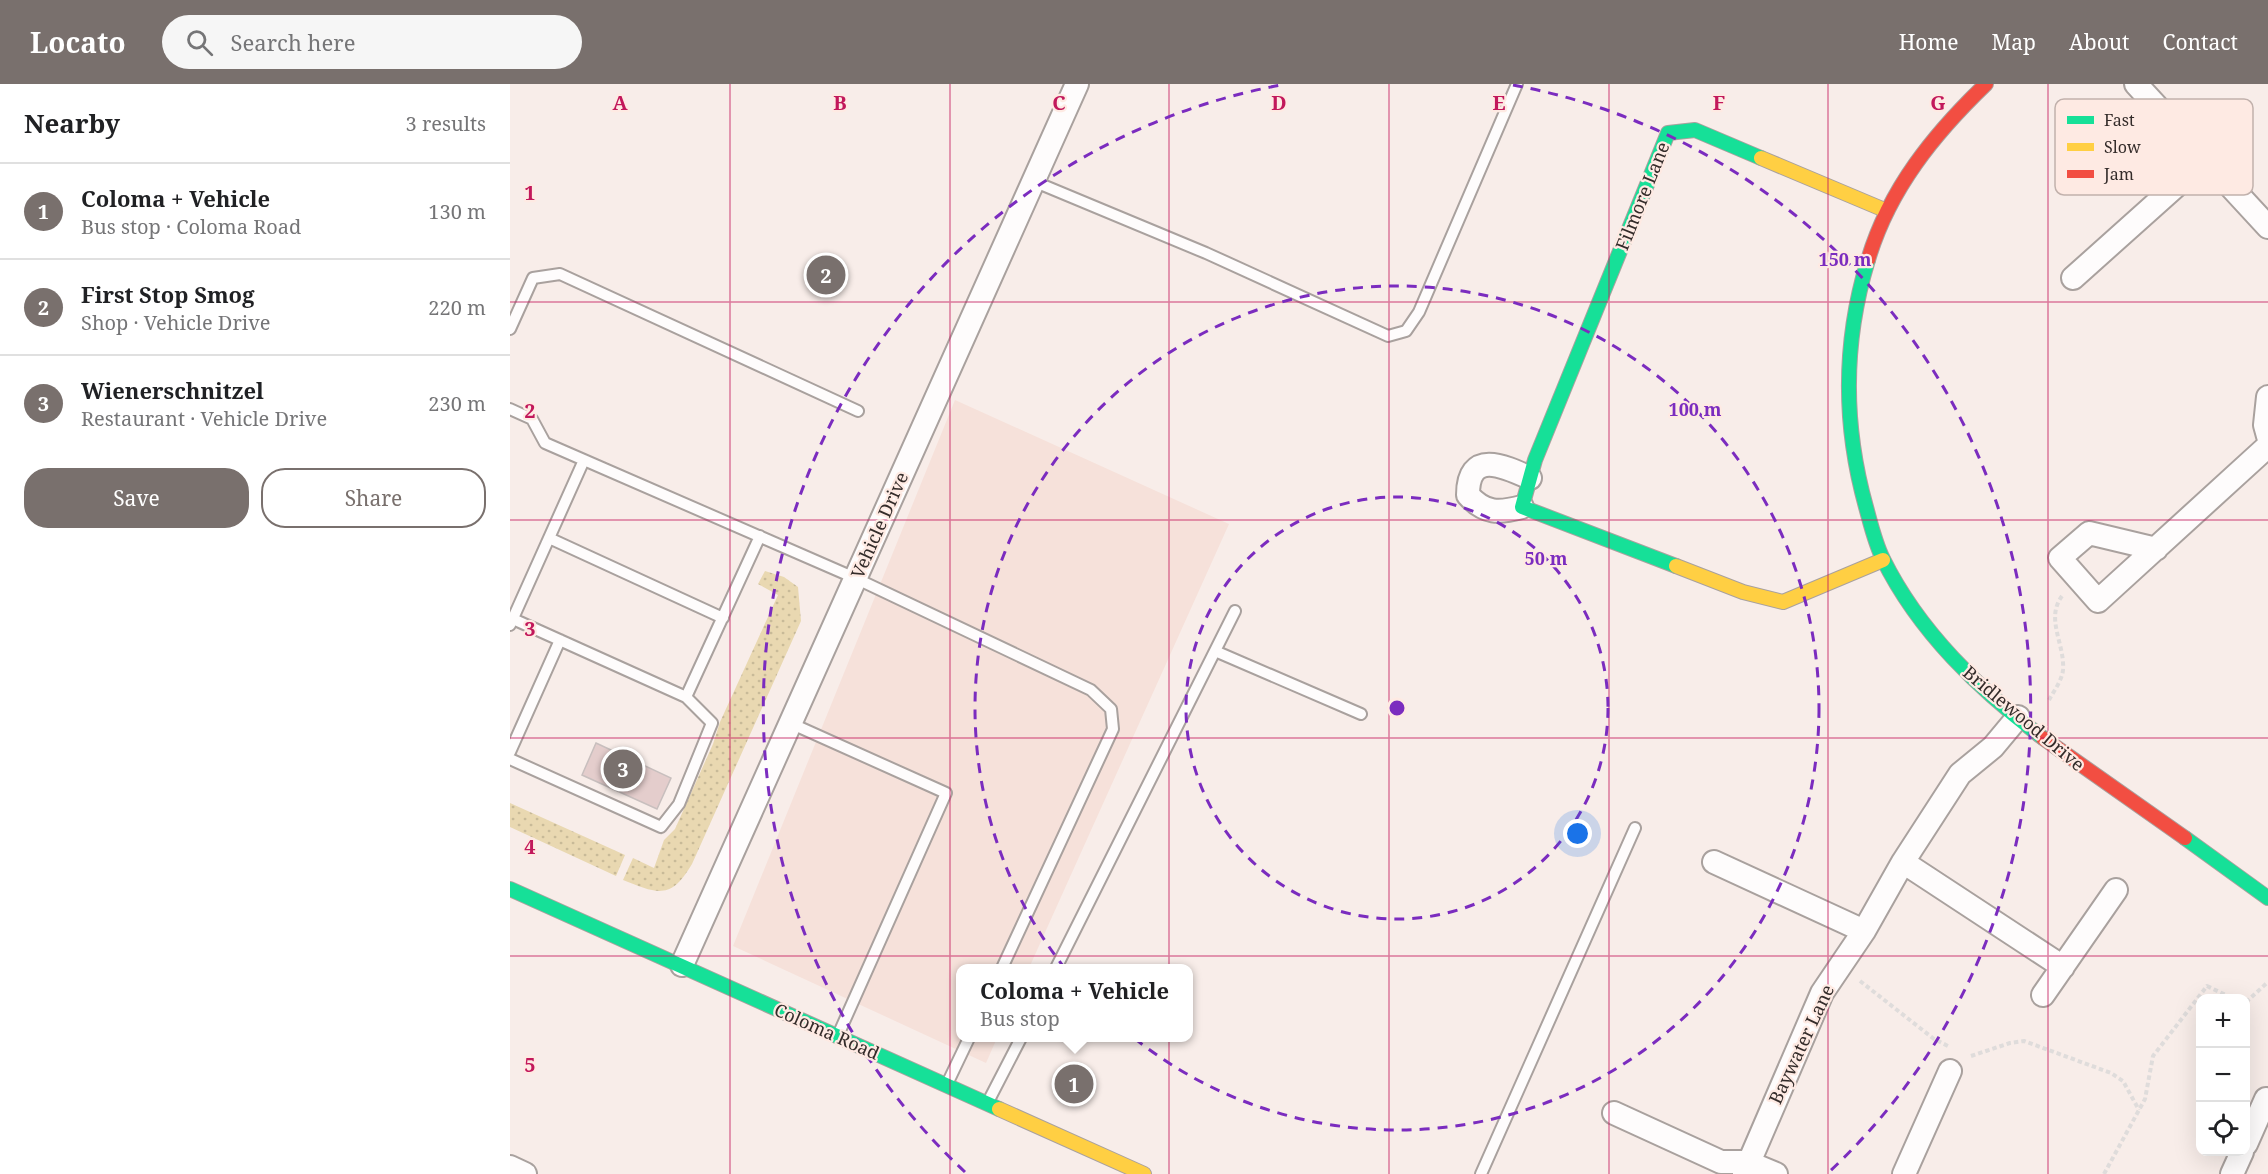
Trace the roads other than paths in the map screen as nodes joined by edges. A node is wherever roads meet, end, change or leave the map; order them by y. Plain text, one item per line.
1 (1077, 84) edge
2 (1517, 84) edge
3 (1986, 84) edge
4 (2136, 84) edge
5 (2150, 99) edge
6 (1033, 182) junction
7 (2166, 195) edge
8 (2238, 195) edge
9 (1887, 211) junction
10 (2268, 228) edge
11 (2073, 278) dead end
12 (510, 329) edge
13 (2268, 397) edge
14 (510, 409) edge
15 (858, 411) dead end
16 (2268, 436) edge
17 (2268, 446) edge
18 (584, 460) junction
19 (1530, 478) junction
20 (1522, 507) junction
21 (760, 536) junction
22 (549, 538) junction
23 (2156, 549) junction
24 (1883, 560) junction
25 (855, 578) junction
26 (1235, 611) dead end
27 (723, 618) junction
28 (511, 622) edge
29 (560, 640) junction
30 (1215, 651) junction
31 (686, 697) junction
32 (1361, 714) dead end
33 (2018, 717) junction
34 (790, 723) junction
35 (510, 752) edge
36 (510, 759) edge
37 (1635, 828) dead end
38 (1714, 862) dead end
39 (1903, 862) junction
40 (510, 889) edge
41 (2116, 890) dead end
42 (2268, 898) edge
43 (1864, 931) junction
44 (1004, 964) edge
45 (1058, 964) edge
46 (682, 965) junction
47 (2063, 967) junction
48 (2043, 995) dead end
49 (837, 1036) junction
50 (967, 1042) edge
51 (1019, 1042) edge
52 (1956, 1062) road end
53 (946, 1085) junction
54 (2266, 1100) dead end
55 (988, 1103) junction
56 (1614, 1113) dead end
57 (2250, 1135) edge
58 (2240, 1156) edge
59 (510, 1167) edge
60 (1746, 1168) edge
61 (525, 1174) edge
62 (1144, 1174) edge
63 (1481, 1174) edge
64 (1776, 1174) edge
65 (1904, 1174) edge
66 (2232, 1174) edge

1 - 6 street, Vehicle Drive
2 - 6 lane
3 - 9 street, Bridlewood Drive
4 - 5 street
6 - 25 street, Vehicle Drive
7 - 11 street
8 - 10 street
9 - 19 street, Filmore Lane
9 - 24 street, Bridlewood Drive
12 - 15 lane
13 - 16 street
14 - 18 lane
17 - 23 street
18 - 21 lane
18 - 22 lane
19 - 20 street, Filmore Lane
19 - 20 street
20 - 24 street
21 - 25 lane
21 - 27 lane
22 - 27 lane
22 - 28 lane
23 - 23 street
24 - 33 street, Bridlewood Drive
25 - 34 street, Vehicle Drive
25 - 44 lane
26 - 30 lane
27 - 31 lane
28 - 29 lane
29 - 31 lane
29 - 35 lane
30 - 32 lane
30 - 45 lane
31 - 36 lane
33 - 39 street, Baywater Lane
33 - 42 street, Bridlewood Drive
34 - 46 street, Vehicle Drive
34 - 49 lane
37 - 63 lane
38 - 43 street
39 - 43 street, Baywater Lane
39 - 47 street
40 - 46 street, Coloma Road
41 - 47 street
43 - 60 street, Baywater Lane
46 - 49 street, Coloma Road
47 - 48 street
49 - 53 street, Coloma Road
50 - 53 lane
51 - 55 lane
52 - 65 street
53 - 55 street, Coloma Road
54 - 57 street
55 - 62 street, Coloma Road
56 - 60 street
58 - 66 street
59 - 61 street
60 - 64 street

